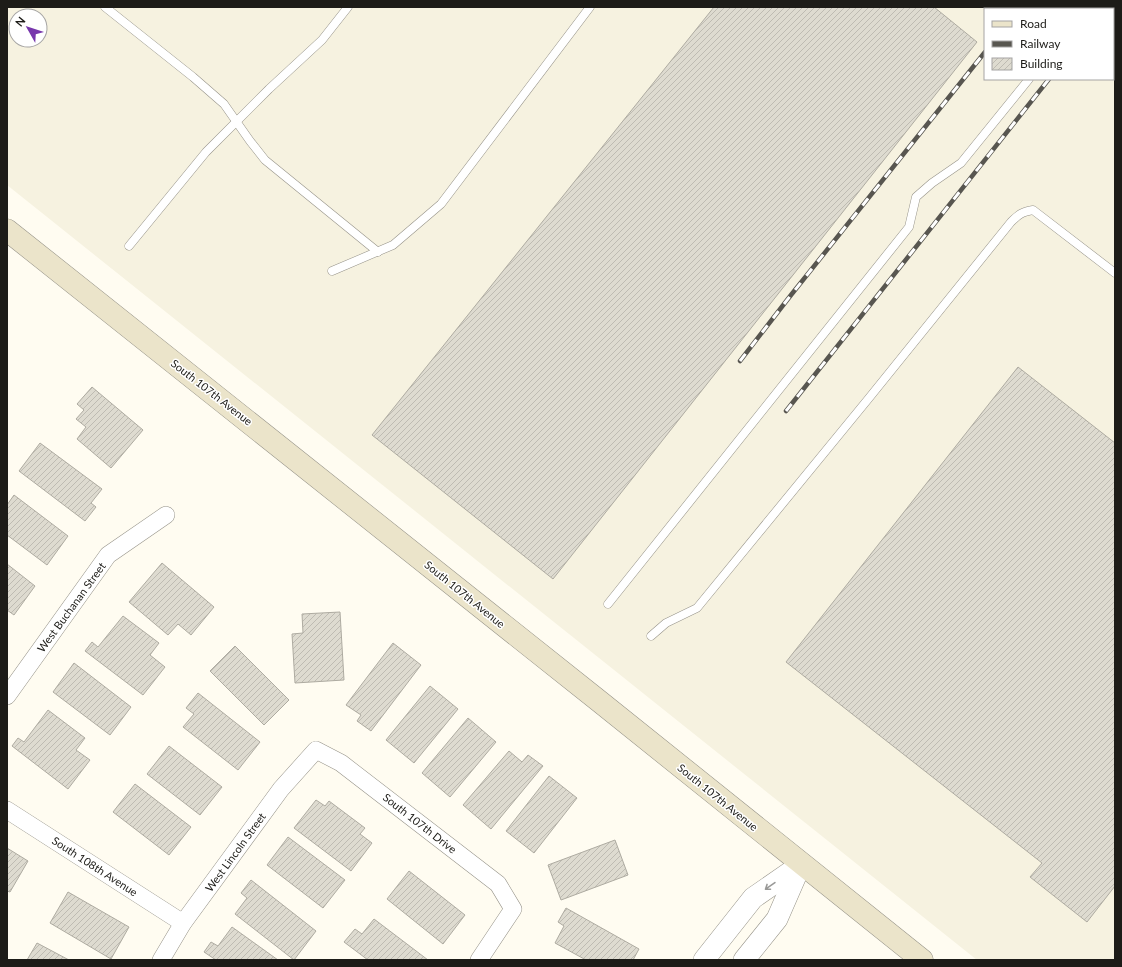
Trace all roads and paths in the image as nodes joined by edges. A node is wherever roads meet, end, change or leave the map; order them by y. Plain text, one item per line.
1 (105, 7) edge
2 (348, 7) edge
3 (590, 7) edge
4 (1028, 80) edge
5 (237, 122) junction
6 (7, 230) edge
7 (129, 246) dead end
8 (378, 252) junction
9 (332, 271) dead end
10 (1115, 273) edge
11 (166, 515) dead end
12 (608, 604) dead end
13 (651, 636) dead end
14 (7, 696) edge
15 (316, 750) joint
16 (7, 810) edge
17 (802, 864) junction
18 (182, 923) junction
19 (161, 960) edge
20 (479, 960) edge
21 (704, 960) edge
22 (744, 960) edge
23 (922, 960) edge

1 - 5 lane
2 - 5 lane
3 - 8 lane
4 - 12 lane
5 - 7 lane
5 - 8 lane
6 - 17 main road, South 107th Avenue
8 - 9 lane
10 - 13 lane
11 - 14 street, West Buchanan Street
15 - 18 street, West Lincoln Street
15 - 20 street, South 107th Drive
16 - 18 street, South 108th Avenue
17 -> 21 street
17 - 22 street
17 - 23 main road, South 107th Avenue
18 - 19 street, West Lincoln Street

